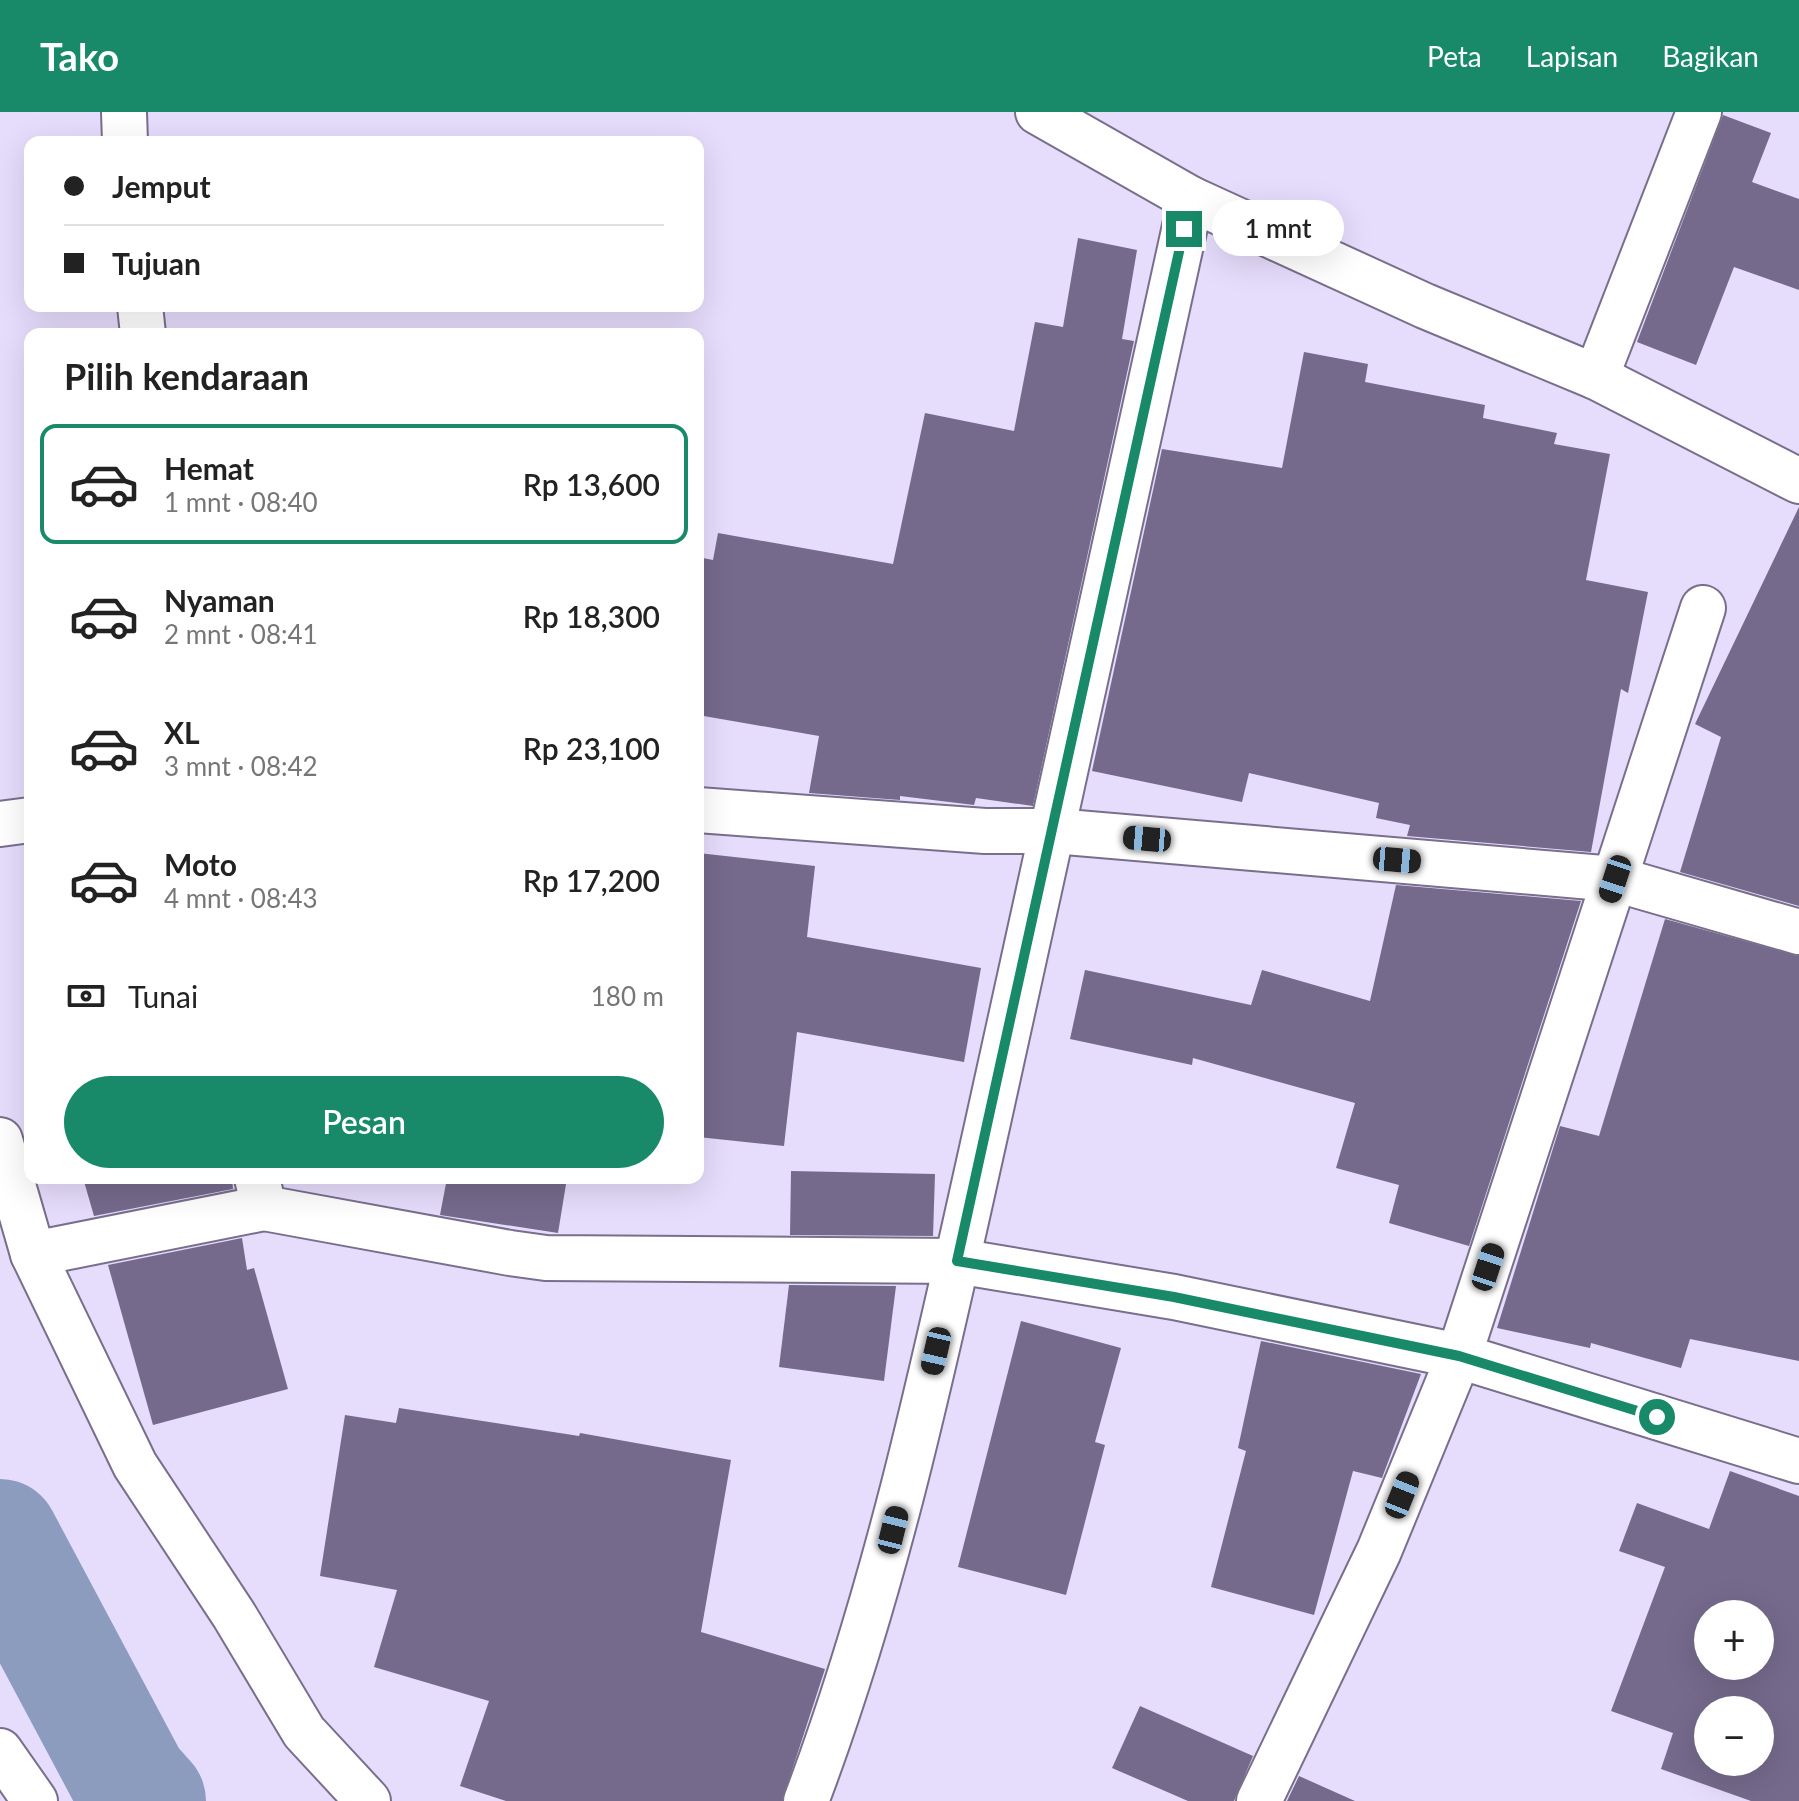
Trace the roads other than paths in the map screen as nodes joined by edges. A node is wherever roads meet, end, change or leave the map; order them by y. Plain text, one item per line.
1 (124, 112) edge
2 (1038, 112) edge
3 (1699, 112) edge
4 (125, 136) edge
5 (1191, 199) junction
6 (1596, 377) junction
7 (1799, 481) edge
8 (1703, 608) dead end
9 (704, 810) edge
10 (24, 821) edge
11 (0, 824) edge
12 (1054, 831) junction
13 (1615, 879) junction
14 (1799, 932) edge
15 (0, 1140) edge
16 (261, 1193) edge
17 (33, 1254) junction
18 (957, 1261) junction
19 (1459, 1356) junction
20 (1799, 1461) edge
21 (0, 1751) edge
22 (35, 1801) edge
23 (368, 1801) edge
24 (806, 1801) edge
25 (1259, 1801) edge

1 - 4 street
2 - 5 street
3 - 6 street
5 - 6 street
5 - 12 street
6 - 7 street
8 - 13 street
9 - 12 street
10 - 11 street
12 - 13 street
12 - 18 street
13 - 14 street
13 - 19 street
15 - 17 street
16 - 17 street
16 - 18 street
17 - 23 street
18 - 19 street
18 - 24 street
19 - 20 street
19 - 25 street
21 - 22 street

